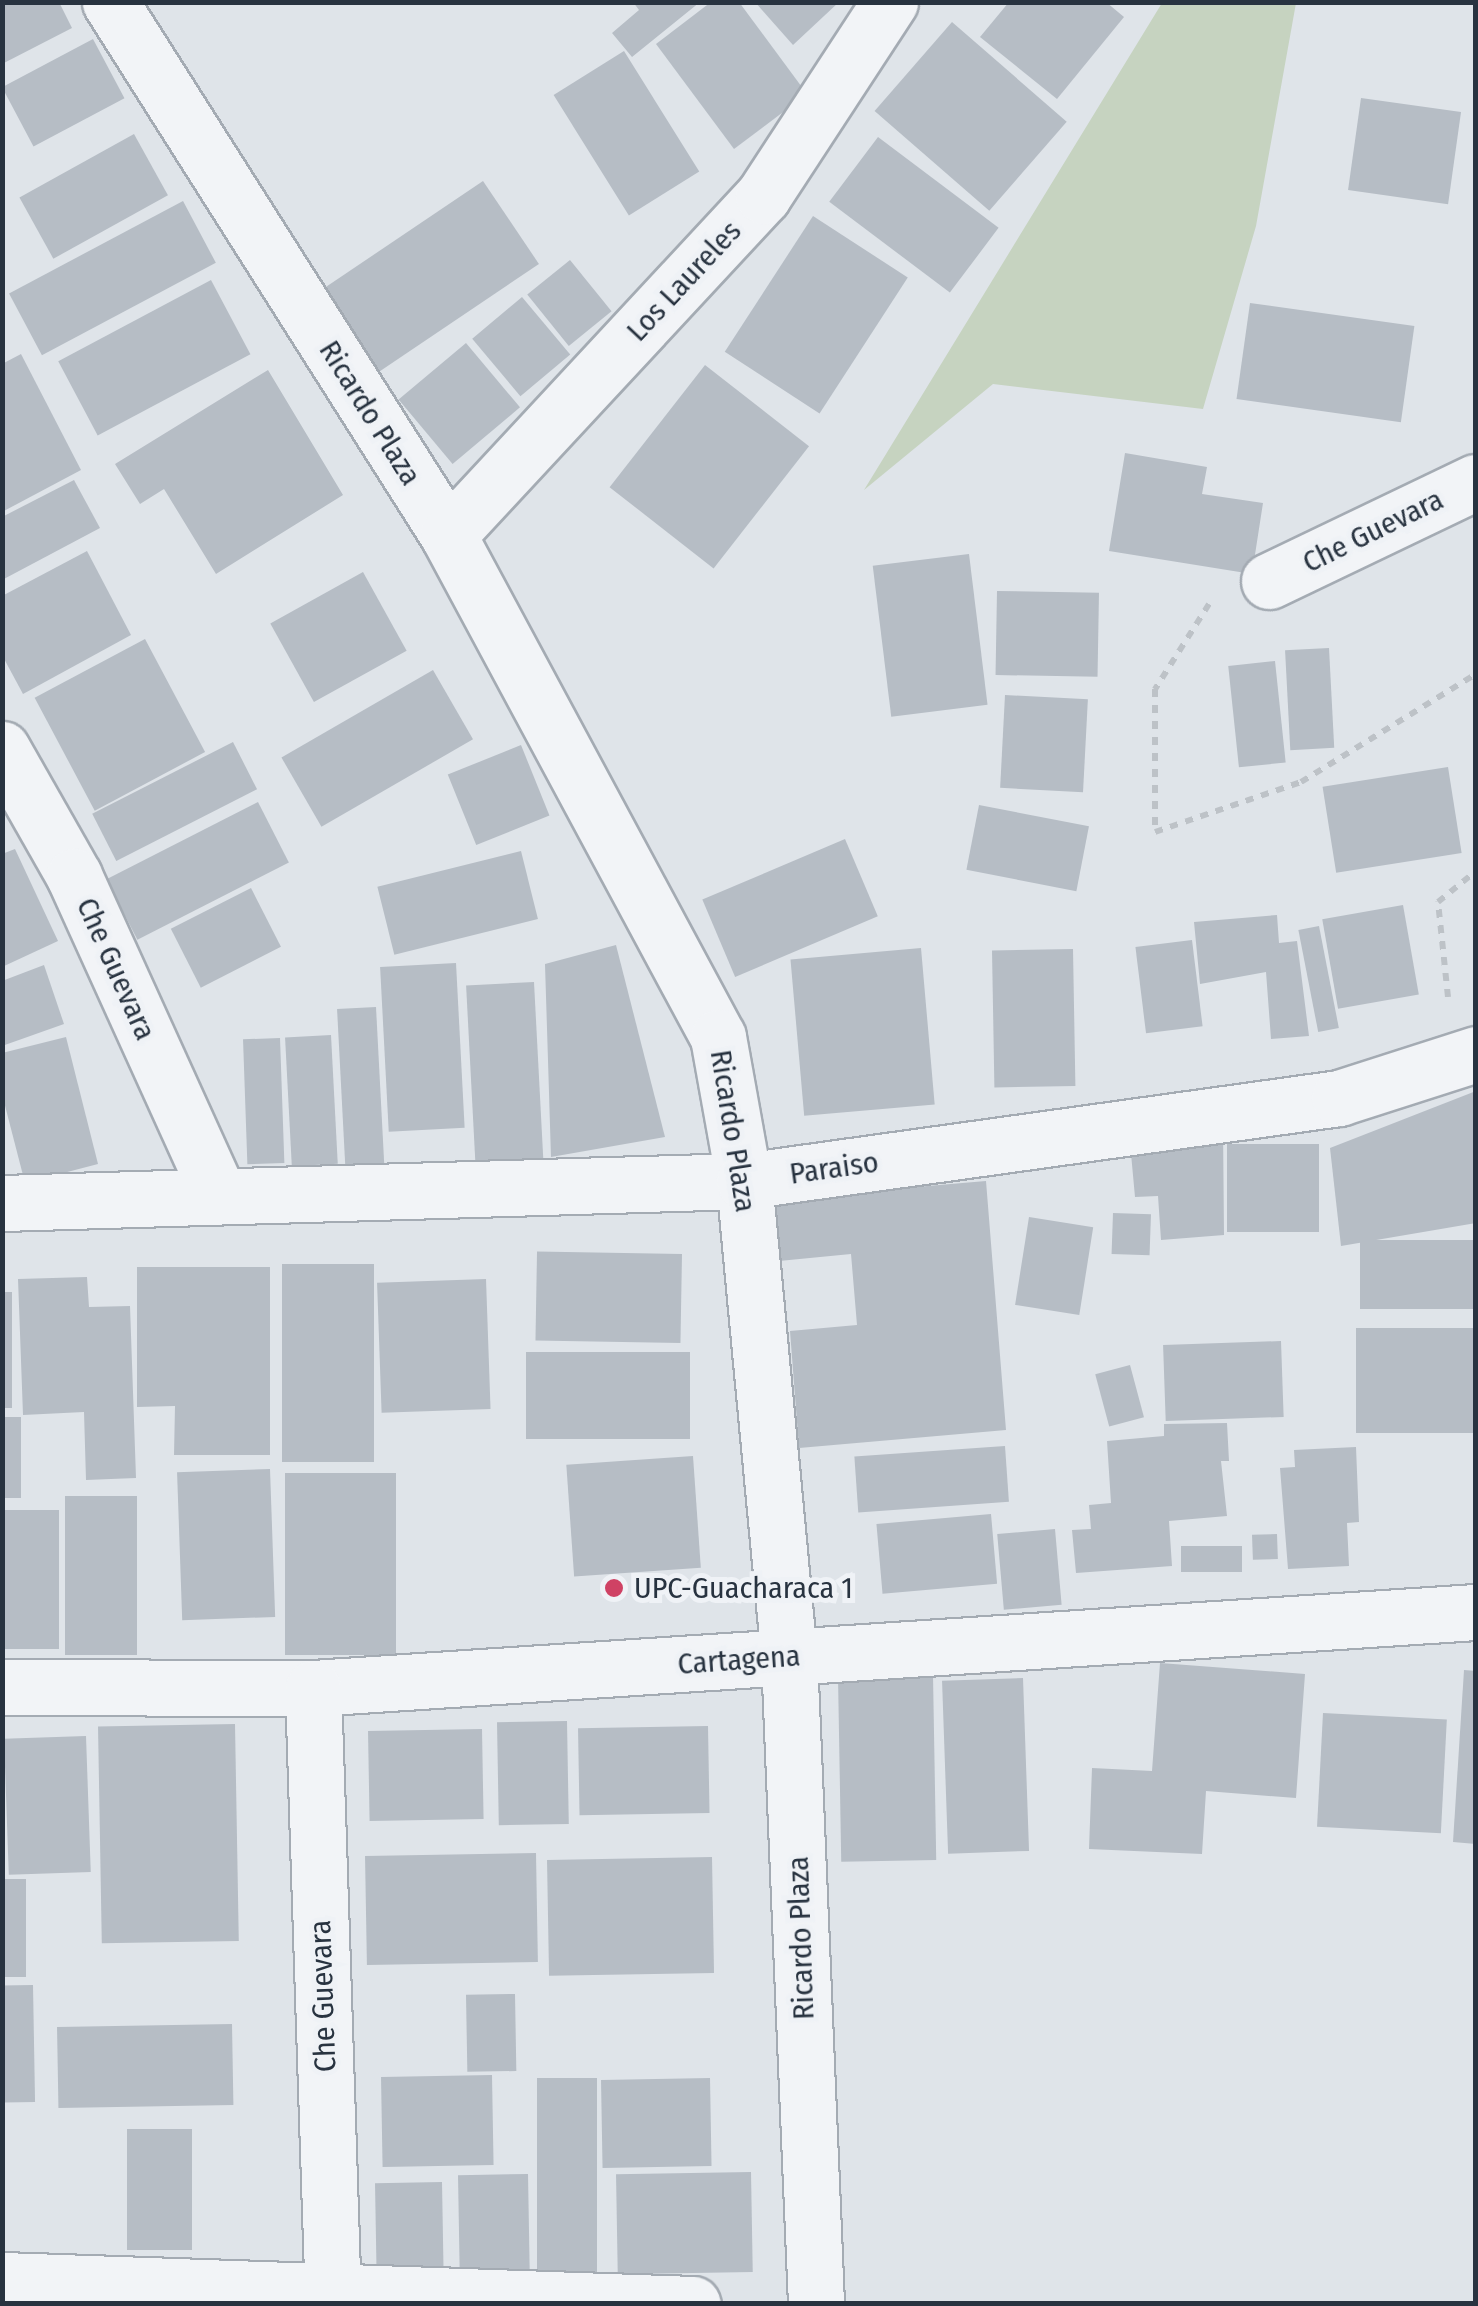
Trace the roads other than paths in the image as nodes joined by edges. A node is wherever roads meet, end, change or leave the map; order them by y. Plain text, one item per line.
1 (110, 2) edge
2 (890, 2) edge
3 (1476, 482) edge
4 (448, 535) junction
5 (1270, 581) road end
6 (2, 748) edge
7 (1462, 1032) edge
8 (744, 1181) junction
9 (218, 1194) junction
10 (2, 1203) edge
11 (1476, 1612) edge
12 (790, 1657) junction
13 (2, 1687) edge
14 (313, 1688) junction
15 (2, 2280) edge
16 (333, 2298) edge
17 (693, 2304) edge
18 (816, 2304) edge

1 - 4 street, Ricardo Plaza
2 - 4 street, Los Laureles
3 - 5 street, Che Guevara
4 - 8 street, Ricardo Plaza
6 - 9 street, Che Guevara
7 - 8 street, Paraiso
8 - 9 street, Paraiso
8 - 12 street, Ricardo Plaza
9 - 10 street, Paraiso
11 - 12 street, Cartagena
12 - 14 street, Cartagena
12 - 18 street, Ricardo Plaza
13 - 14 street, Cartagena
14 - 16 street, Che Guevara
15 - 16 street
16 - 17 street

